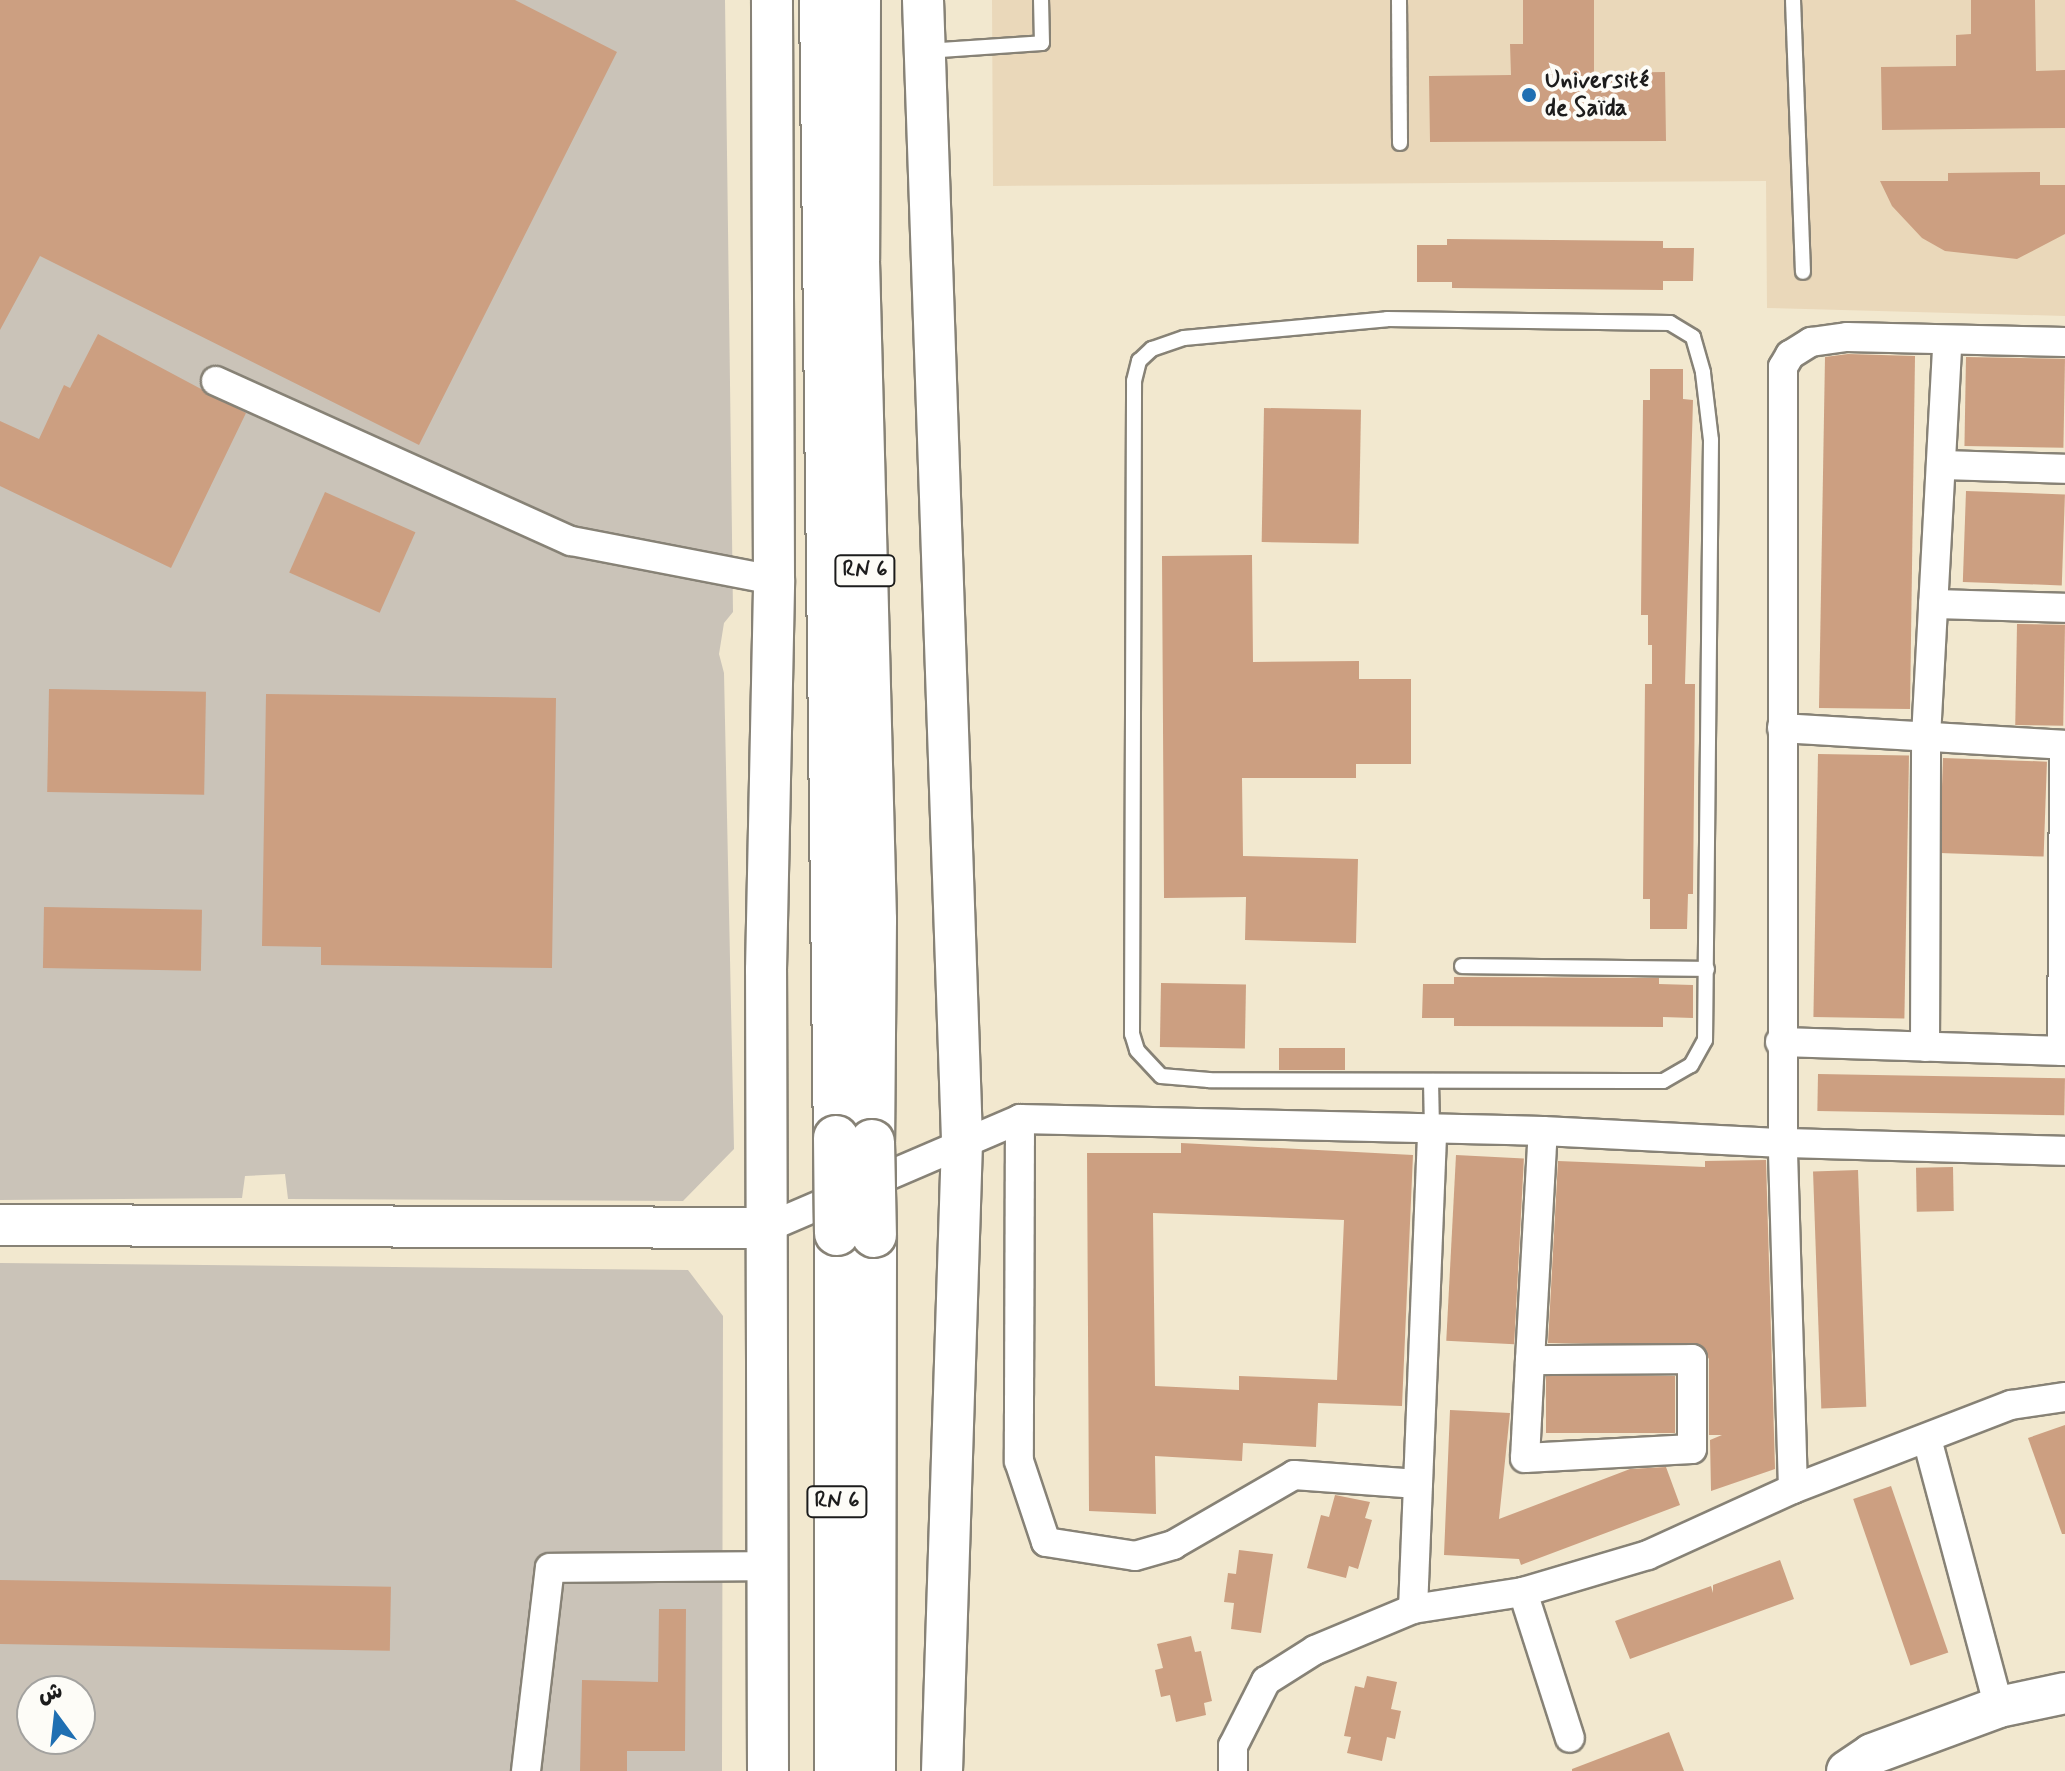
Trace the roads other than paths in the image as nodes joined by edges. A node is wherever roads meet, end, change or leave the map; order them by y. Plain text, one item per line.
1 (772, 0) edge
2 (822, 0) edge
3 (858, 0) edge
4 (923, 0) edge
5 (1041, 0) edge
6 (1399, 0) edge
7 (1793, 0) edge
8 (923, 51) junction
9 (1400, 143) dead end
10 (1803, 272) dead end
11 (2065, 342) edge
12 (1947, 343) junction
13 (216, 381) dead end
14 (1941, 465) junction
15 (2065, 469) edge
16 (774, 580) junction
17 (1933, 604) junction
18 (2065, 608) edge
19 (1782, 728) junction
20 (1926, 737) junction
21 (2065, 745) edge
22 (1462, 966) dead end
23 (1707, 969) junction
24 (1780, 1042) junction
25 (1925, 1047) junction
26 (2064, 1051) edge
27 (1431, 1081) junction
28 (1020, 1119) junction
29 (1432, 1129) junction
30 (1543, 1131) junction
31 (854, 1140) junction
32 (962, 1142) junction
33 (1783, 1143) junction
34 (2065, 1151) edge
35 (0, 1225) edge
36 (766, 1228) junction
37 (856, 1234) junction
38 (1530, 1360) junction
39 (2065, 1397) edge
40 (1927, 1439) junction
41 (1418, 1484) junction
42 (1793, 1489) junction
43 (768, 1566) junction
44 (1523, 1592) junction
45 (1413, 1609) junction
46 (2065, 1693) edge
47 (1999, 1707) junction
48 (1570, 1738) dead end
49 (526, 1771) edge
50 (768, 1771) edge
51 (837, 1771) edge
52 (873, 1771) edge
53 (942, 1771) edge
54 (1233, 1771) edge
55 (1847, 1771) edge

1 - 16 street
2 - 31 main road, RN 6
3 - 31 main road, RN 6
4 - 8 street
5 - 8 lane
6 - 9 lane
7 - 10 lane
8 - 32 street
11 - 12 street
12 - 14 street
12 - 19 street
13 - 16 street
14 - 15 street
14 - 17 street
16 - 36 street
17 - 18 street
17 - 20 street
19 - 20 street
19 - 24 street
20 - 21 street
20 - 25 street
21 - 26 street
22 - 23 lane
23 - 27 lane
23 - 27 lane
24 - 25 street
24 - 33 street
25 - 26 street
27 - 29 lane
28 - 29 street
28 - 32 street
28 - 41 street
29 - 30 street
29 - 41 street
30 - 33 street
30 - 38 street
31 - 37 main road, RN 6, bridge
32 - 36 street
32 - 53 street
33 - 34 street
33 - 42 street
35 - 36 street
36 - 43 street
37 - 51 main road, RN 6
37 - 52 main road, RN 6
38 - 38 street
39 - 40 street
40 - 42 street
40 - 47 street
41 - 45 street
42 - 44 street
43 - 49 street
43 - 50 street
44 - 45 street
44 - 48 street
45 - 54 street
46 - 47 street
47 - 55 street

